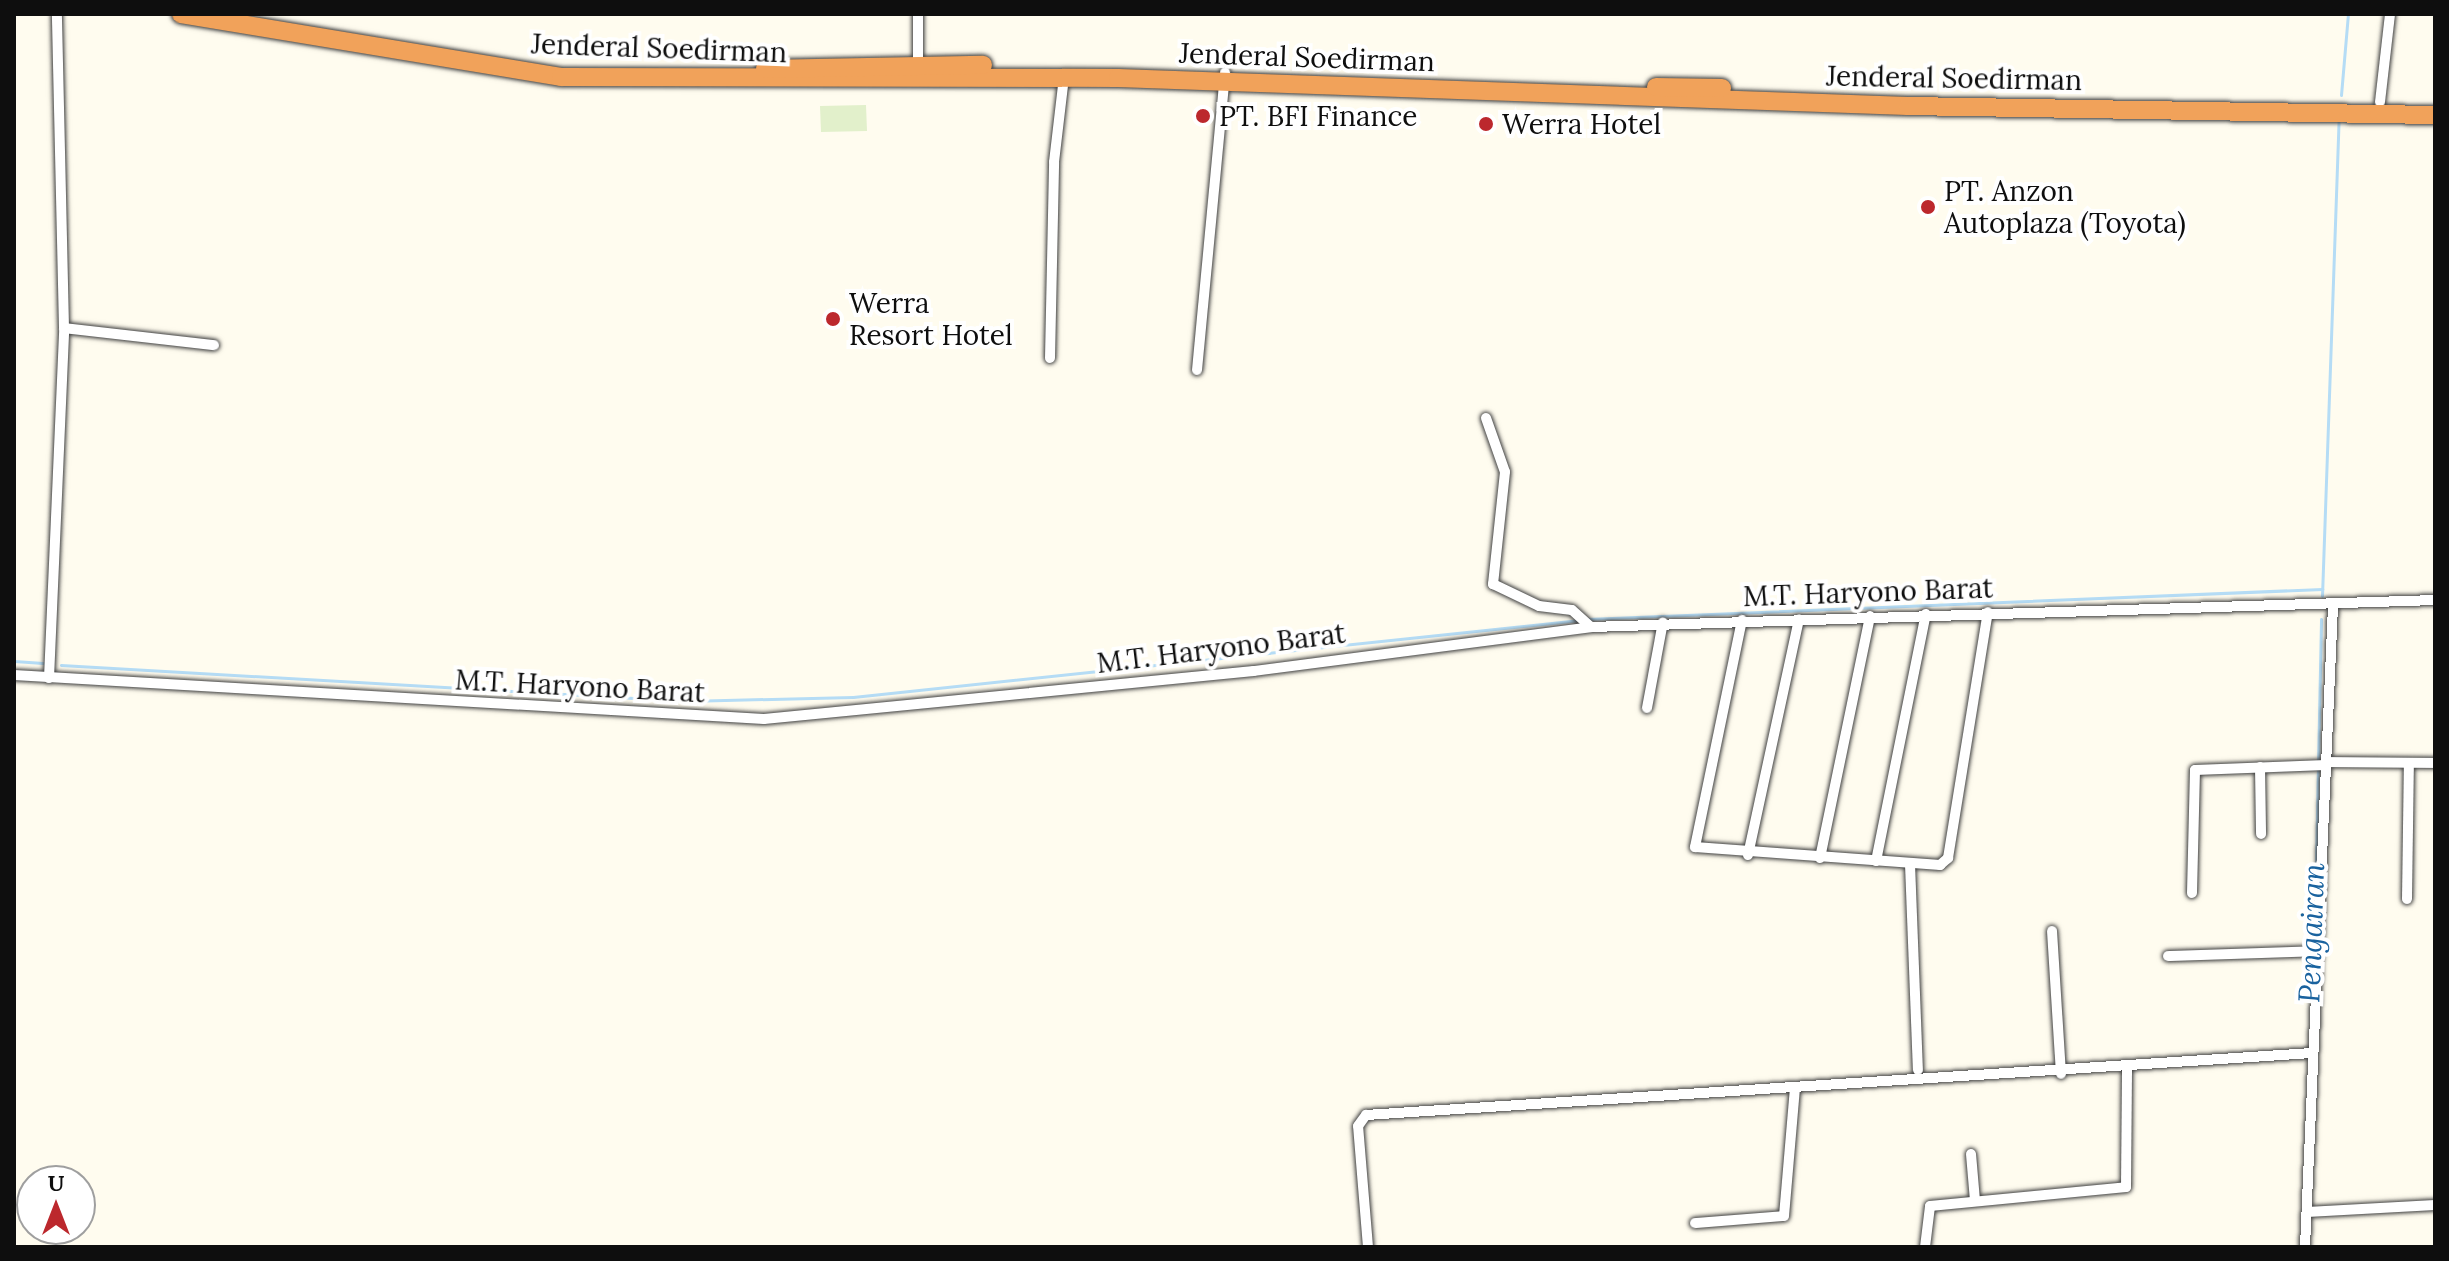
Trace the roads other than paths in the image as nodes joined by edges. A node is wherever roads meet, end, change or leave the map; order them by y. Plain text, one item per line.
1 (57, 14) edge
2 (181, 14) edge
3 (258, 14) edge
4 (918, 14) edge
5 (2390, 14) edge
6 (918, 66) junction
7 (1064, 77) junction
8 (1224, 77) junction
9 (2380, 102) junction
10 (2435, 103) edge
11 (2177, 105) junction
12 (2435, 115) edge
13 (64, 328) junction
14 (214, 345) dead end
15 (1050, 358) dead end
16 (1197, 370) dead end
17 (1486, 418) dead end
18 (2435, 600) edge
19 (2333, 606) junction
20 (1988, 612) junction
21 (1926, 614) junction
22 (1870, 616) junction
23 (1799, 619) junction
24 (1742, 620) junction
25 (1663, 622) junction
26 (1591, 627) junction
27 (14, 675) edge
28 (49, 678) junction
29 (1647, 708) dead end
30 (2409, 763) junction
31 (2435, 763) edge
32 (2326, 764) junction
33 (2260, 767) junction
34 (2261, 834) dead end
35 (1748, 855) junction
36 (1820, 858) junction
37 (1876, 861) junction
38 (1910, 864) junction
39 (2192, 893) dead end
40 (2407, 899) dead end
41 (2052, 931) dead end
42 (2317, 951) junction
43 (2168, 956) dead end
44 (2312, 1053) junction
45 (2127, 1069) junction
46 (1918, 1070) dead end
47 (2061, 1074) junction
48 (1795, 1088) junction
49 (1971, 1154) dead end
50 (1975, 1201) junction
51 (2435, 1205) edge
52 (2307, 1212) junction
53 (1695, 1223) dead end
54 (1368, 1247) edge
55 (1925, 1247) edge
56 (2305, 1247) edge

1 - 13 street
2 - 7 highway, Jenderal Soedirman
3 - 6 highway, Jenderal Soedirman
4 - 6 street
5 - 9 street
6 - 8 highway, Jenderal Soedirman
7 - 8 highway, Jenderal Soedirman
7 - 15 street
8 - 11 highway, Jenderal Soedirman
8 - 16 street
9 - 10 highway, Jenderal Soedirman
9 - 11 highway, Jenderal Soedirman
11 - 12 highway, Jenderal Soedirman
13 - 14 street
13 - 28 street
17 - 26 street
18 - 19 street, M.T. Haryono Barat
19 - 20 street, M.T. Haryono Barat
19 - 32 street
20 - 21 street, M.T. Haryono Barat
20 - 38 street
21 - 22 street, M.T. Haryono Barat
21 - 37 street
22 - 23 street, M.T. Haryono Barat
22 - 36 street
23 - 24 street, M.T. Haryono Barat
23 - 35 street
24 - 25 street, M.T. Haryono Barat
24 - 35 street
25 - 26 street, M.T. Haryono Barat
25 - 29 street
26 - 28 street, M.T. Haryono Barat
27 - 28 street, M.T. Haryono Barat
30 - 31 street
30 - 32 street
30 - 40 street
32 - 33 street
32 - 42 street
33 - 34 street
33 - 39 street
35 - 36 street
36 - 37 street
37 - 38 street
38 - 46 street
41 - 47 street
42 - 43 street
42 - 44 street
44 - 45 street
44 - 52 street
45 - 47 street
45 - 50 street
47 - 48 street
48 - 53 street
48 - 54 street
49 - 50 street
50 - 55 street
51 - 52 street
52 - 56 street

